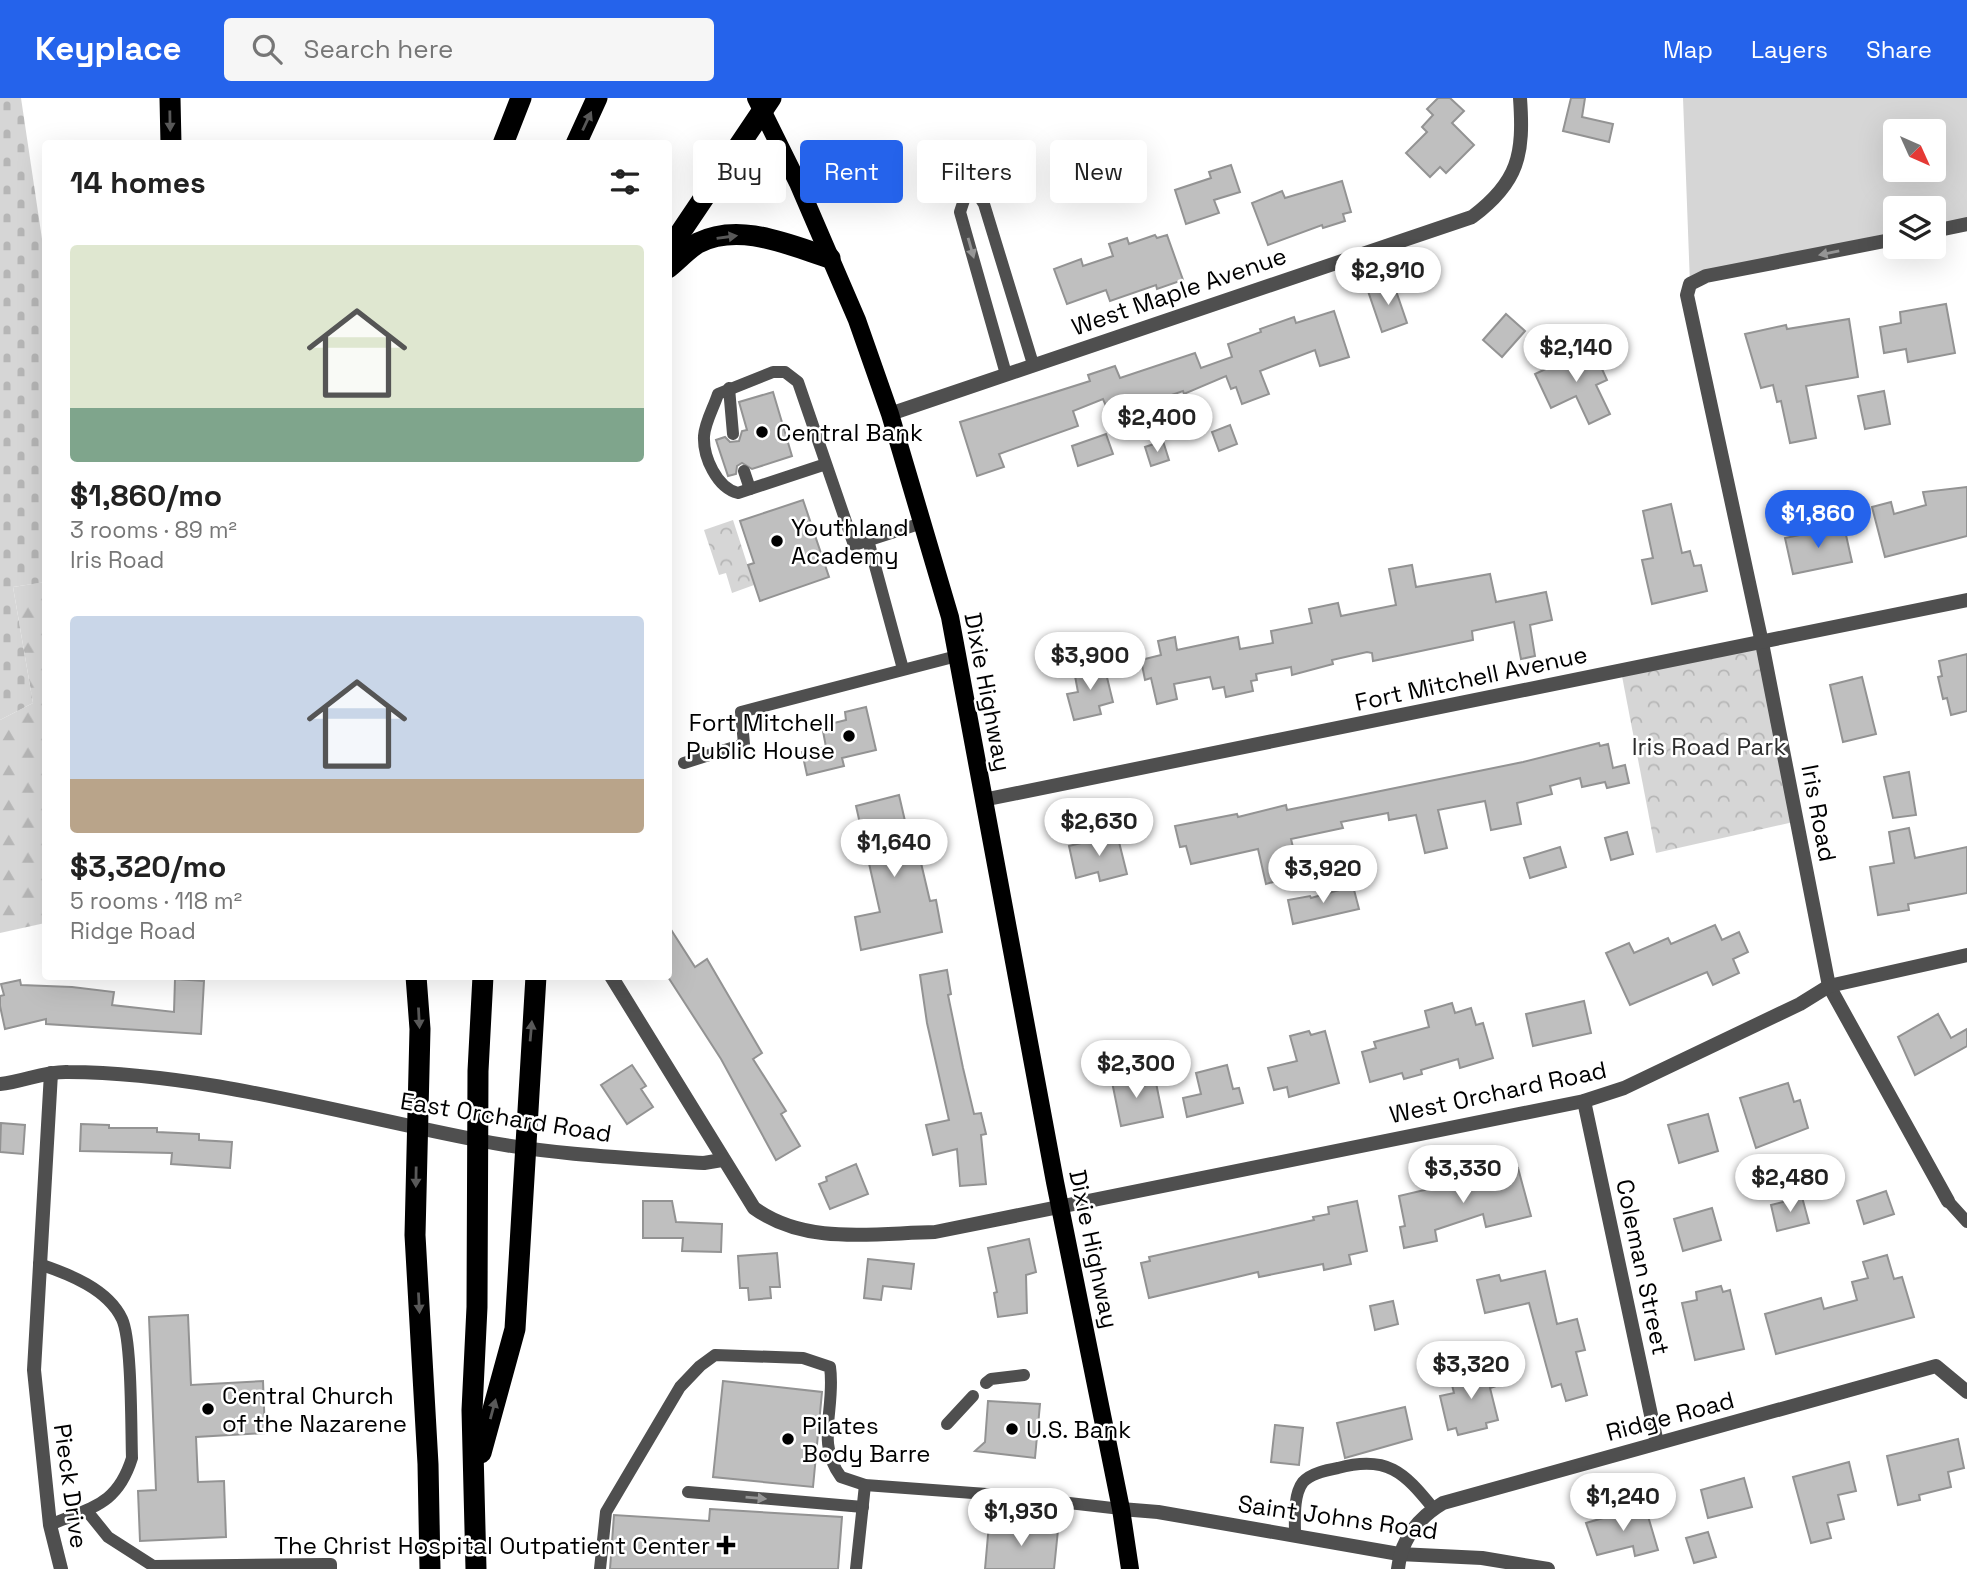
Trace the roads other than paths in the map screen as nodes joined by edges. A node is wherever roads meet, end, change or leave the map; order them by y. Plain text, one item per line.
1 (170, 98) edge
2 (522, 98) edge
3 (597, 98) edge
4 (1520, 98) edge
5 (763, 102) edge
6 (171, 140) edge
7 (505, 140) edge
8 (578, 140) edge
9 (1967, 224) edge
10 (1946, 228) edge
11 (1883, 241) edge
12 (672, 245) edge
13 (830, 258) junction
14 (672, 265) edge
15 (1033, 364) junction
16 (1006, 373) junction
17 (729, 388) junction
18 (890, 414) junction
19 (733, 434) dead end
20 (826, 464) junction
21 (744, 471) dead end
22 (750, 489) junction
23 (922, 523) junction
24 (868, 540) junction
25 (1967, 600) edge
26 (1762, 643) junction
27 (957, 656) junction
28 (903, 669) junction
29 (684, 763) dead end
30 (984, 800) junction
31 (1967, 955) edge
32 (416, 980) edge
33 (483, 980) edge
34 (536, 980) edge
35 (613, 980) edge
36 (1829, 986) junction
37 (51, 1073) junction
38 (0, 1084) edge
39 (1584, 1101) junction
40 (722, 1160) junction
41 (1948, 1201) joint
42 (1060, 1208) junction
43 (1967, 1223) edge
44 (39, 1264) junction
45 (1024, 1375) dead end
46 (986, 1383) dead end
47 (1967, 1392) edge
48 (972, 1396) dead end
49 (947, 1424) dead end
50 (1657, 1443) junction
51 (475, 1475) junction
52 (865, 1485) junction
53 (688, 1492) dead end
54 (863, 1507) junction
55 (1433, 1508) junction
56 (1121, 1509) junction
57 (87, 1511) junction
58 (50, 1525) junction
59 (1294, 1535) junction
60 (1399, 1554) junction
61 (156, 1567) edge
62 (331, 1567) edge
63 (61, 1569) edge
64 (430, 1569) edge
65 (476, 1569) edge
66 (600, 1569) edge
67 (856, 1569) edge
68 (1130, 1569) edge
69 (1398, 1569) edge
70 (1548, 1569) edge

1 -> 6 highway
2 - 7 highway
8 -> 3 highway
4 - 15 street, West Maple Avenue
5 - 12 highway
5 - 13 main road, Dixie Highway
9 - 10 street
11 -> 26 street, Iris Road
14 -> 13 highway
13 - 18 main road, Dixie Highway
15 - 16 street, West Maple Avenue
15 -> 16 lane
16 - 18 street, West Maple Avenue
17 - 19 lane
17 - 20 lane
17 - 22 lane
18 - 23 main road, Dixie Highway
20 - 22 lane
20 - 24 lane
21 - 22 lane
23 - 24 lane
23 - 27 main road, Dixie Highway
24 - 28 lane
25 - 26 street, Fort Mitchell Avenue
26 - 30 street, Fort Mitchell Avenue
26 - 36 street, Iris Road
27 - 28 lane
27 - 30 main road, Dixie Highway
28 - 29 lane
30 - 42 main road, Dixie Highway
31 - 36 street, West Orchard Road
32 -> 64 highway
33 - 51 highway
51 -> 34 highway
35 - 40 street
36 - 39 street, West Orchard Road
36 - 41 street, Iris Road
37 - 38 street, East Orchard Road
37 - 40 street, East Orchard Road
37 - 44 street, Pieck Drive
39 - 42 street, West Orchard Road
39 - 50 street, Coleman Street
40 - 42 street
41 - 43 lane
42 - 56 main road, Dixie Highway
44 - 57 lane
44 - 58 street, Pieck Drive
45 - 46 lane
47 - 50 street, Ridge Road
48 - 49 lane
50 - 55 street, Ridge Road
51 - 65 highway
52 - 54 lane
52 - 56 lane
52 - 66 lane
53 -> 54 lane
54 - 67 lane
55 - 59 lane
55 - 60 street, Ridge Road
56 - 59 street, Saint Johns Road
56 - 68 main road, Dixie Highway
57 - 58 lane
57 - 61 lane
58 - 63 street, Pieck Drive
59 - 60 street, Saint Johns Road
60 - 69 street
60 - 70 street, Saint Johns Road
61 - 62 lane

